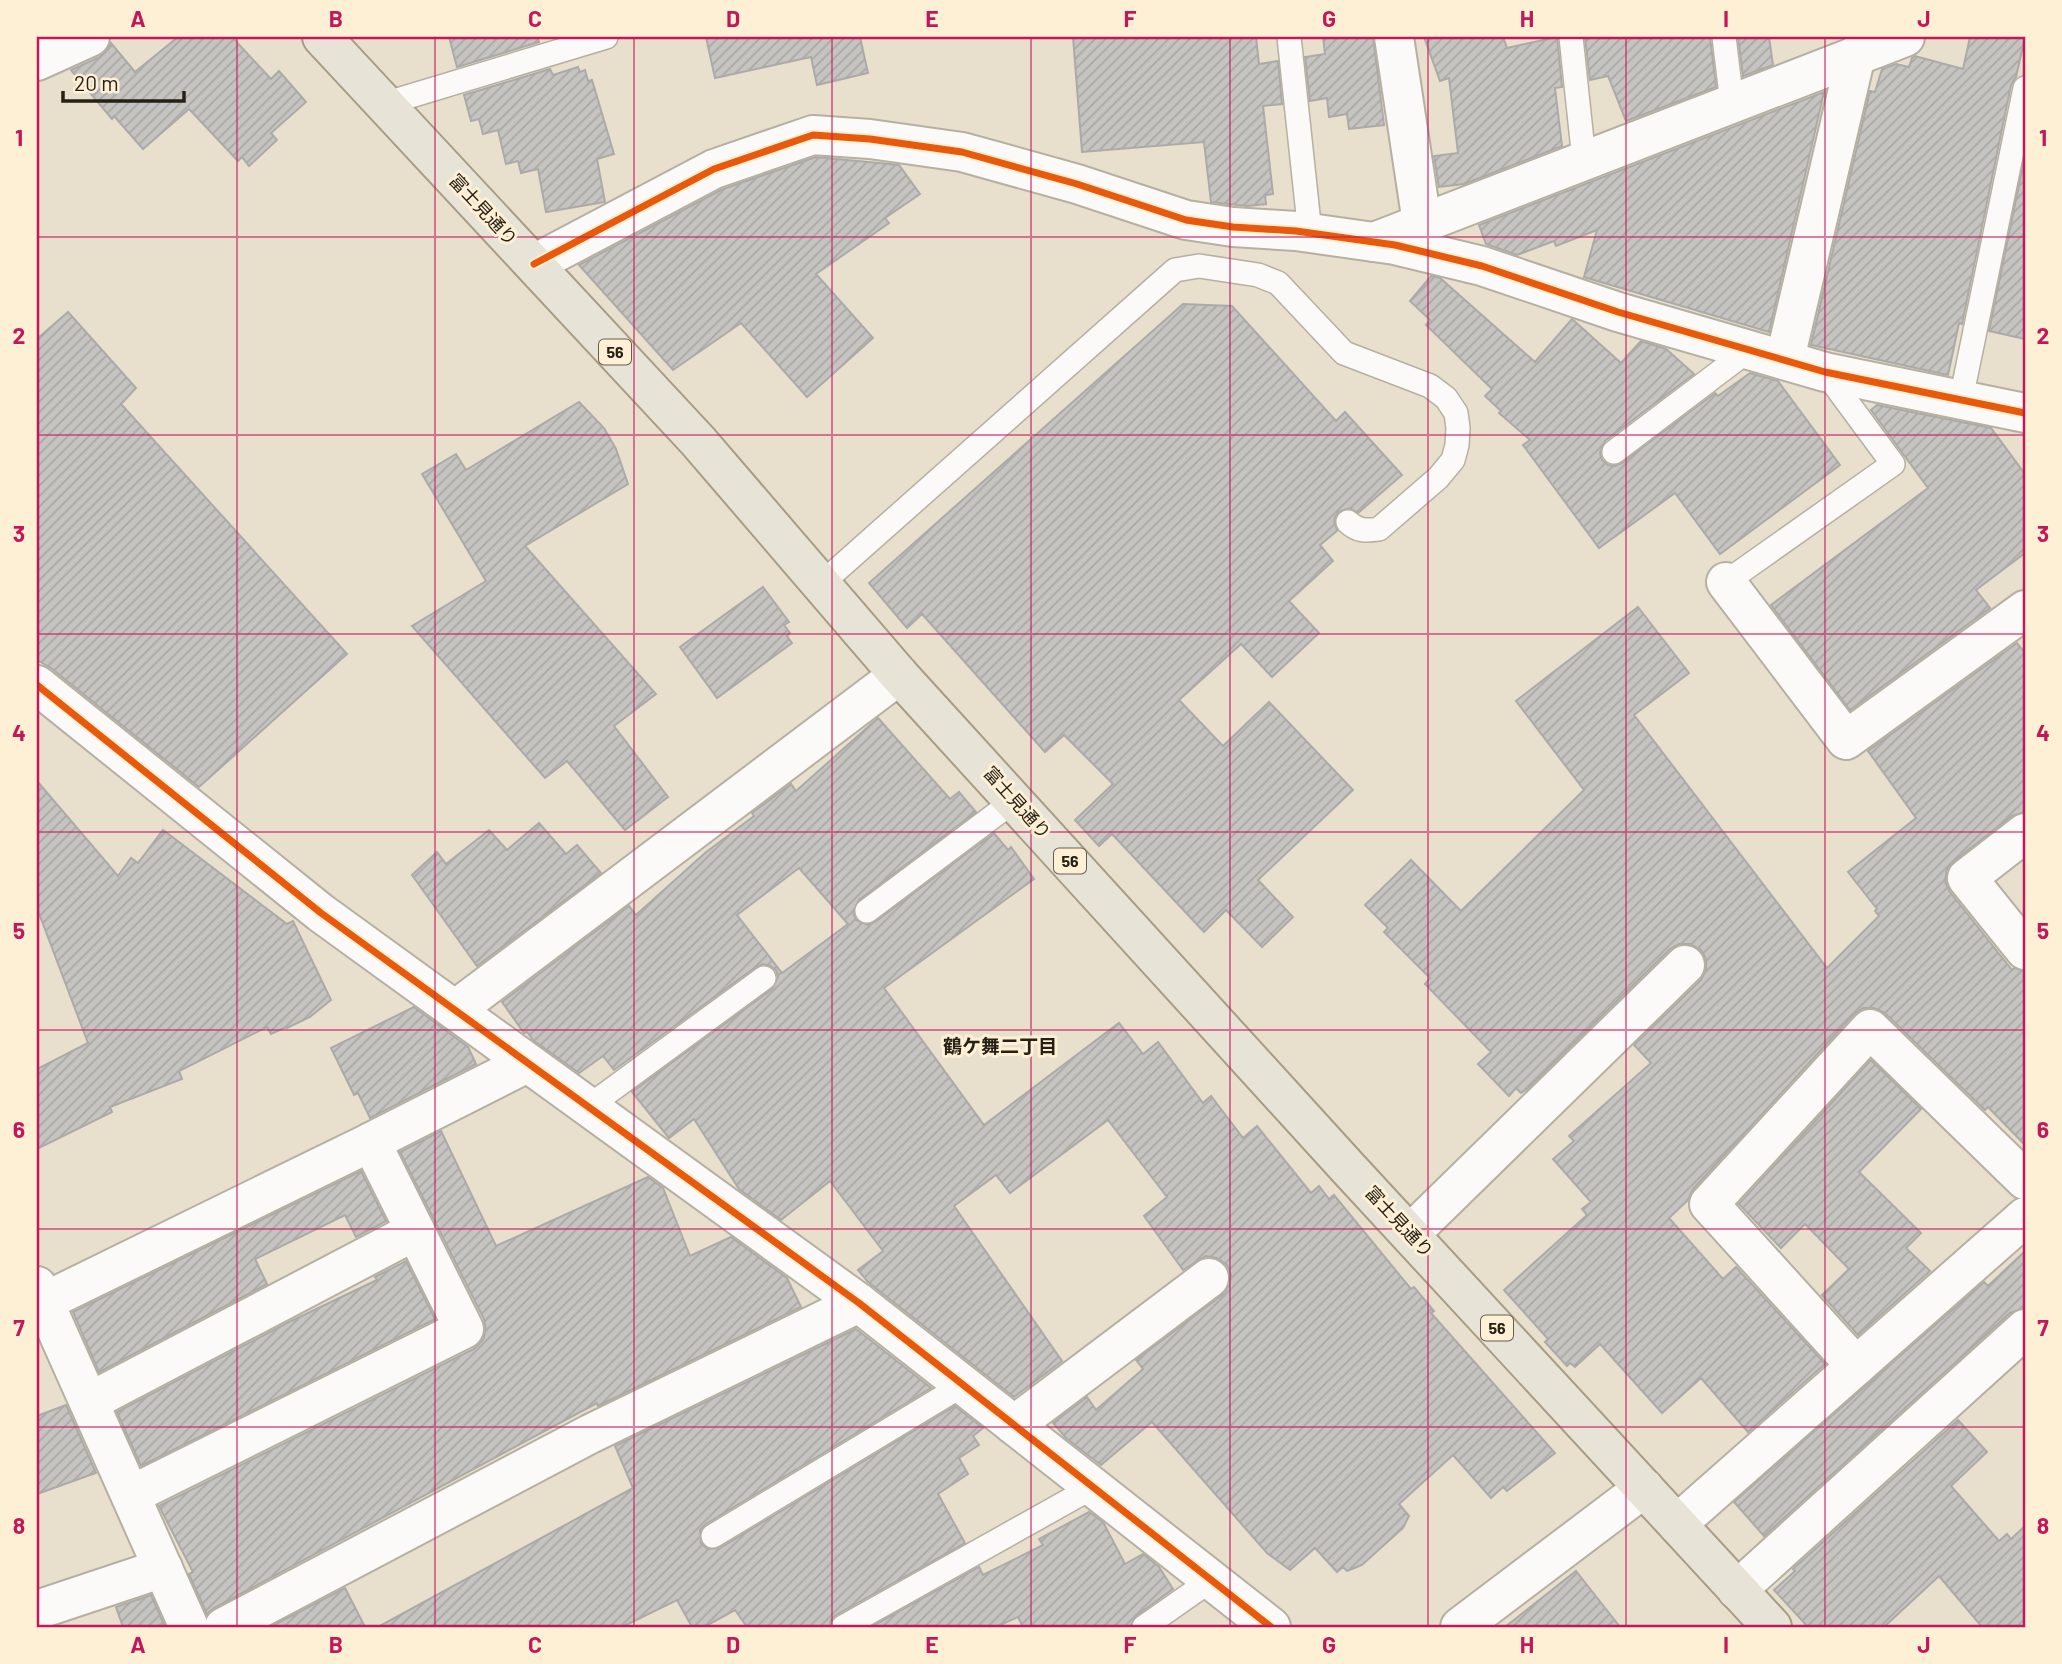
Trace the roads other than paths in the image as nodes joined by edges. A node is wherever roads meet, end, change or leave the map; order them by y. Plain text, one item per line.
1 (90, 37) edge
2 (322, 37) edge
3 (606, 37) edge
4 (1289, 37) edge
5 (1394, 37) edge
6 (1571, 37) edge
7 (1724, 37) edge
8 (1905, 37) edge
9 (1856, 55) junction
10 (37, 61) edge
11 (2025, 88) edge
12 (1732, 103) junction
13 (384, 104) junction
14 (1584, 160) junction
15 (1422, 223) junction
16 (1310, 233) junction
17 (1374, 242) junction
18 (534, 264) junction
19 (1767, 354) junction
20 (1825, 372) junction
21 (1961, 399) junction
22 (2025, 413) edge
23 (1614, 452) dead end
24 (1348, 522) dead end
25 (1726, 582) joint
26 (821, 584) junction
27 (2025, 610) edge
28 (899, 676) junction
29 (37, 685) edge
30 (1015, 800) junction
31 (2025, 833) edge
32 (867, 911) dead end
33 (2025, 950) edge
34 (1685, 965) dead end
35 (764, 978) dead end
36 (455, 1010) junction
37 (527, 1063) junction
38 (588, 1107) junction
39 (371, 1142) junction
40 (2025, 1180) edge
41 (2025, 1217) edge
42 (415, 1231) junction
43 (1410, 1234) junction
44 (1209, 1278) dead end
45 (40, 1294) edge
46 (859, 1303) junction
47 (2025, 1329) edge
48 (1856, 1366) junction
49 (962, 1385) junction
50 (89, 1402) junction
51 (1014, 1425) junction
52 (1093, 1487) junction
53 (1644, 1488) junction
54 (131, 1495) junction
55 (1677, 1524) junction
56 (713, 1536) dead end
57 (163, 1568) junction
58 (1211, 1580) junction
59 (1737, 1590) junction
60 (37, 1610) edge
61 (189, 1627) edge
62 (224, 1627) edge
63 (843, 1627) edge
64 (1144, 1627) edge
65 (1271, 1627) edge
66 (1460, 1627) edge
67 (1772, 1627) edge

1 - 10 street
2 - 13 main road, 富士見通り / 56
3 - 13 lane
4 - 16 lane
5 - 15 street
6 - 14 lane
7 - 12 lane
8 - 9 street
9 - 12 street
9 - 19 street
11 - 21 lane
12 - 14 street
13 - 18 main road, 富士見通り / 56
14 - 15 street
15 - 17 street
16 - 17 street
16 - 18 street
17 - 19 street
18 - 26 main road, 富士見通り / 56
19 - 20 street
19 - 23 lane
20 - 21 street
20 - 25 lane
21 - 22 street
24 - 26 lane
25 - 27 street
26 - 28 main road, 富士見通り / 56
28 - 30 main road, 富士見通り / 56
28 - 36 street
29 - 36 street
30 - 32 lane
30 - 43 main road, 富士見通り / 56
31 - 33 street
34 - 43 street
35 - 38 lane
36 - 37 street
37 - 38 street
37 - 39 street
38 - 46 street
39 - 42 street
39 - 45 street
40 - 48 street
41 - 48 street
42 - 50 street
42 - 54 street
43 - 53 main road, 富士見通り / 56
44 - 51 street
45 - 50 street
46 - 49 street
46 - 62 street
47 - 59 street
48 - 55 street
49 - 51 street
49 - 56 lane
50 - 54 street
51 - 52 street
52 - 58 street
52 - 63 lane
53 - 55 main road, 富士見通り / 56
53 - 66 street
54 - 57 street
55 - 59 main road, 富士見通り / 56
57 - 60 street
57 - 61 street
58 - 64 lane
58 - 65 street
59 - 67 main road, 富士見通り / 56

